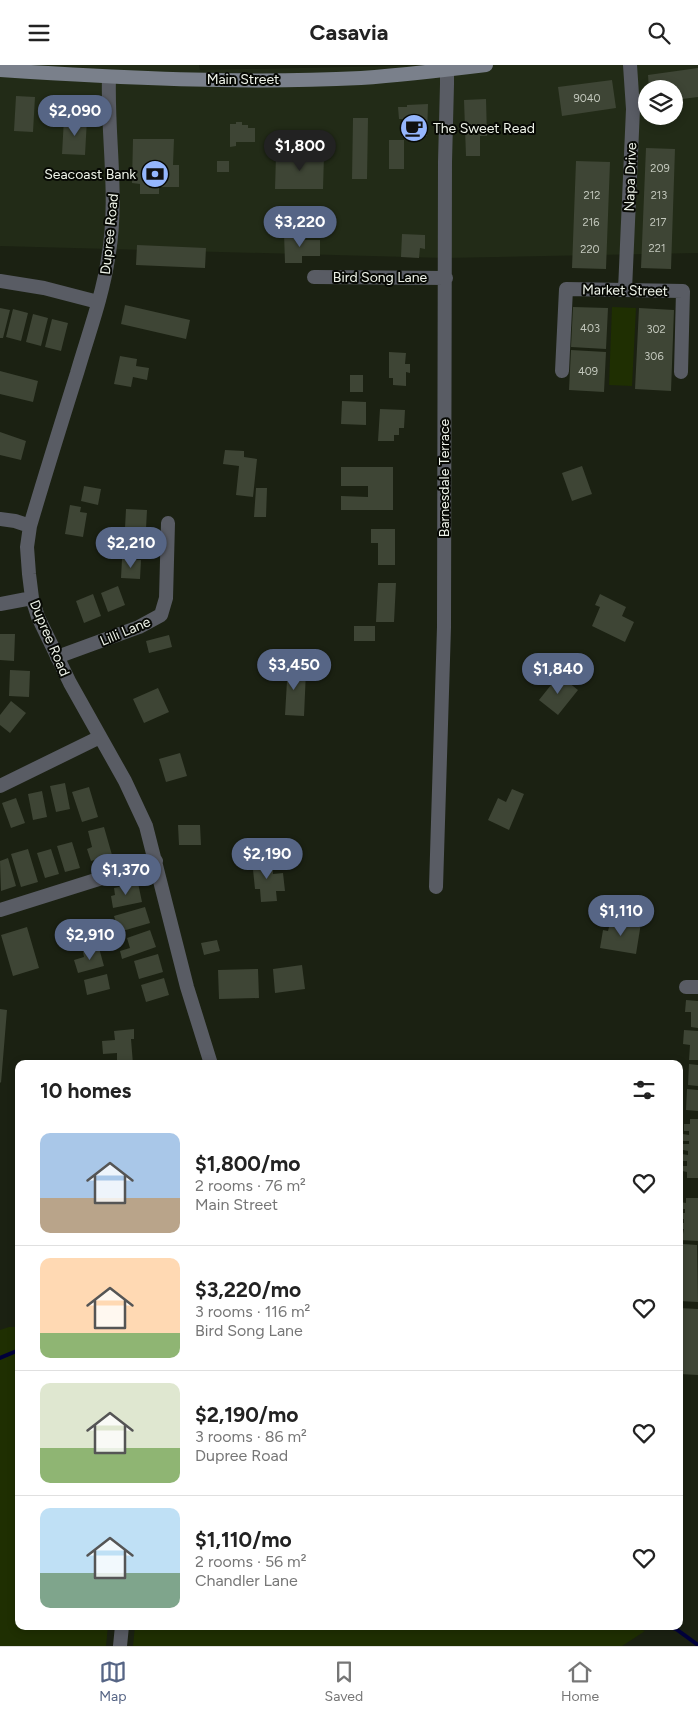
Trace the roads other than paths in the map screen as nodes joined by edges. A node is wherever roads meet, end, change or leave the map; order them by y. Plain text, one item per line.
1 (486, 65) edge
2 (630, 65) edge
3 (446, 69) junction
4 (0, 70) edge
5 (109, 77) junction
6 (314, 277) dead end
7 (446, 278) junction
8 (0, 281) edge
9 (625, 290) junction
10 (98, 302) junction
11 (562, 371) dead end
12 (681, 372) dead end
13 (0, 519) edge
14 (168, 523) dead end
15 (30, 526) junction
16 (32, 598) junction
17 (0, 604) edge
18 (57, 657) junction
19 (100, 737) junction
20 (0, 785) edge
21 (156, 861) junction
22 (436, 887) dead end
23 (0, 910) edge
24 (210, 1060) edge
25 (122, 1630) edge
26 (120, 1646) edge

1 - 3 main road, Main Street
2 - 9 street, Napa Drive
3 - 5 main road, Main Street
3 - 7 street, Barnesdale Terrace
4 - 5 main road, Main Street
5 - 10 street, Dupree Road
6 - 7 street, Bird Song Lane
7 - 22 street, Barnesdale Terrace
8 - 10 street
9 - 11 street, Market Street
9 - 12 street, Market Street
10 - 15 street, Dupree Road
13 - 15 street
14 - 18 street, Lilli Lane
15 - 16 street, Dupree Road
16 - 17 street
16 - 18 street, Dupree Road
18 - 19 street, Dupree Road
19 - 20 street
19 - 21 street, Dupree Road
21 - 23 street
21 - 24 street, Dupree Road
25 - 26 street

